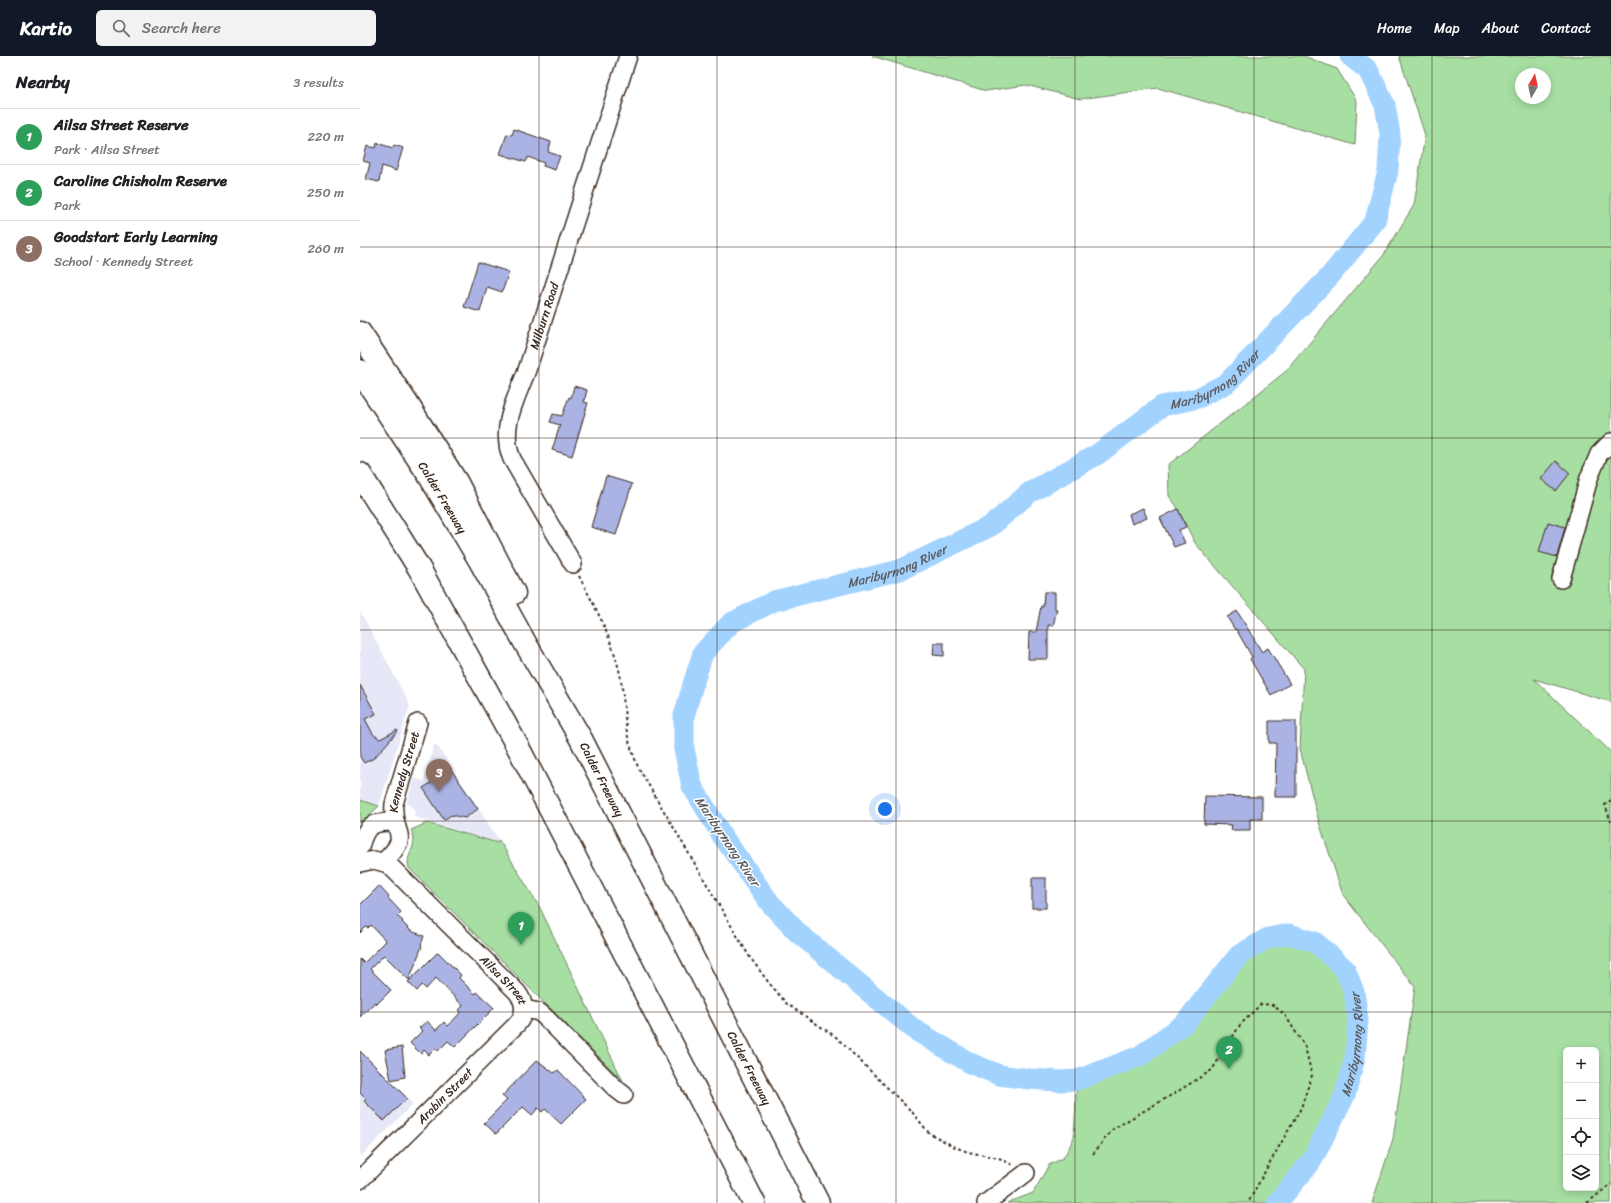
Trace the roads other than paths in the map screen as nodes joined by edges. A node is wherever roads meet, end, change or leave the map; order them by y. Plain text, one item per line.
1 (628, 56) edge
2 (360, 333) edge
3 (360, 371) edge
4 (1611, 442) edge
5 (360, 474) edge
6 (573, 564) road end
7 (1561, 579) dead end
8 (418, 723) dead end
9 (581, 739) junction
10 (395, 822) junction
11 (360, 847) edge
12 (383, 862) junction
13 (360, 863) edge
14 (524, 1009) junction
15 (624, 1095) dead end
16 (1026, 1173) road end
17 (360, 1180) edge
18 (754, 1203) edge
19 (818, 1203) edge
20 (986, 1203) edge

1 - 6 street, Milburn Road
2 - 9 highway
3 - 9 highway, Calder Freeway
4 - 7 street
5 - 18 highway
8 - 10 street, Kennedy Street
9 - 19 highway, Calder Freeway
10 - 11 street, Kennedy Street
10 - 12 street, Kennedy Street
12 - 13 street
12 - 14 street, Ailsa Street
14 - 15 street, Ailsa Street
14 - 17 street, Arabin Street
16 - 20 street

